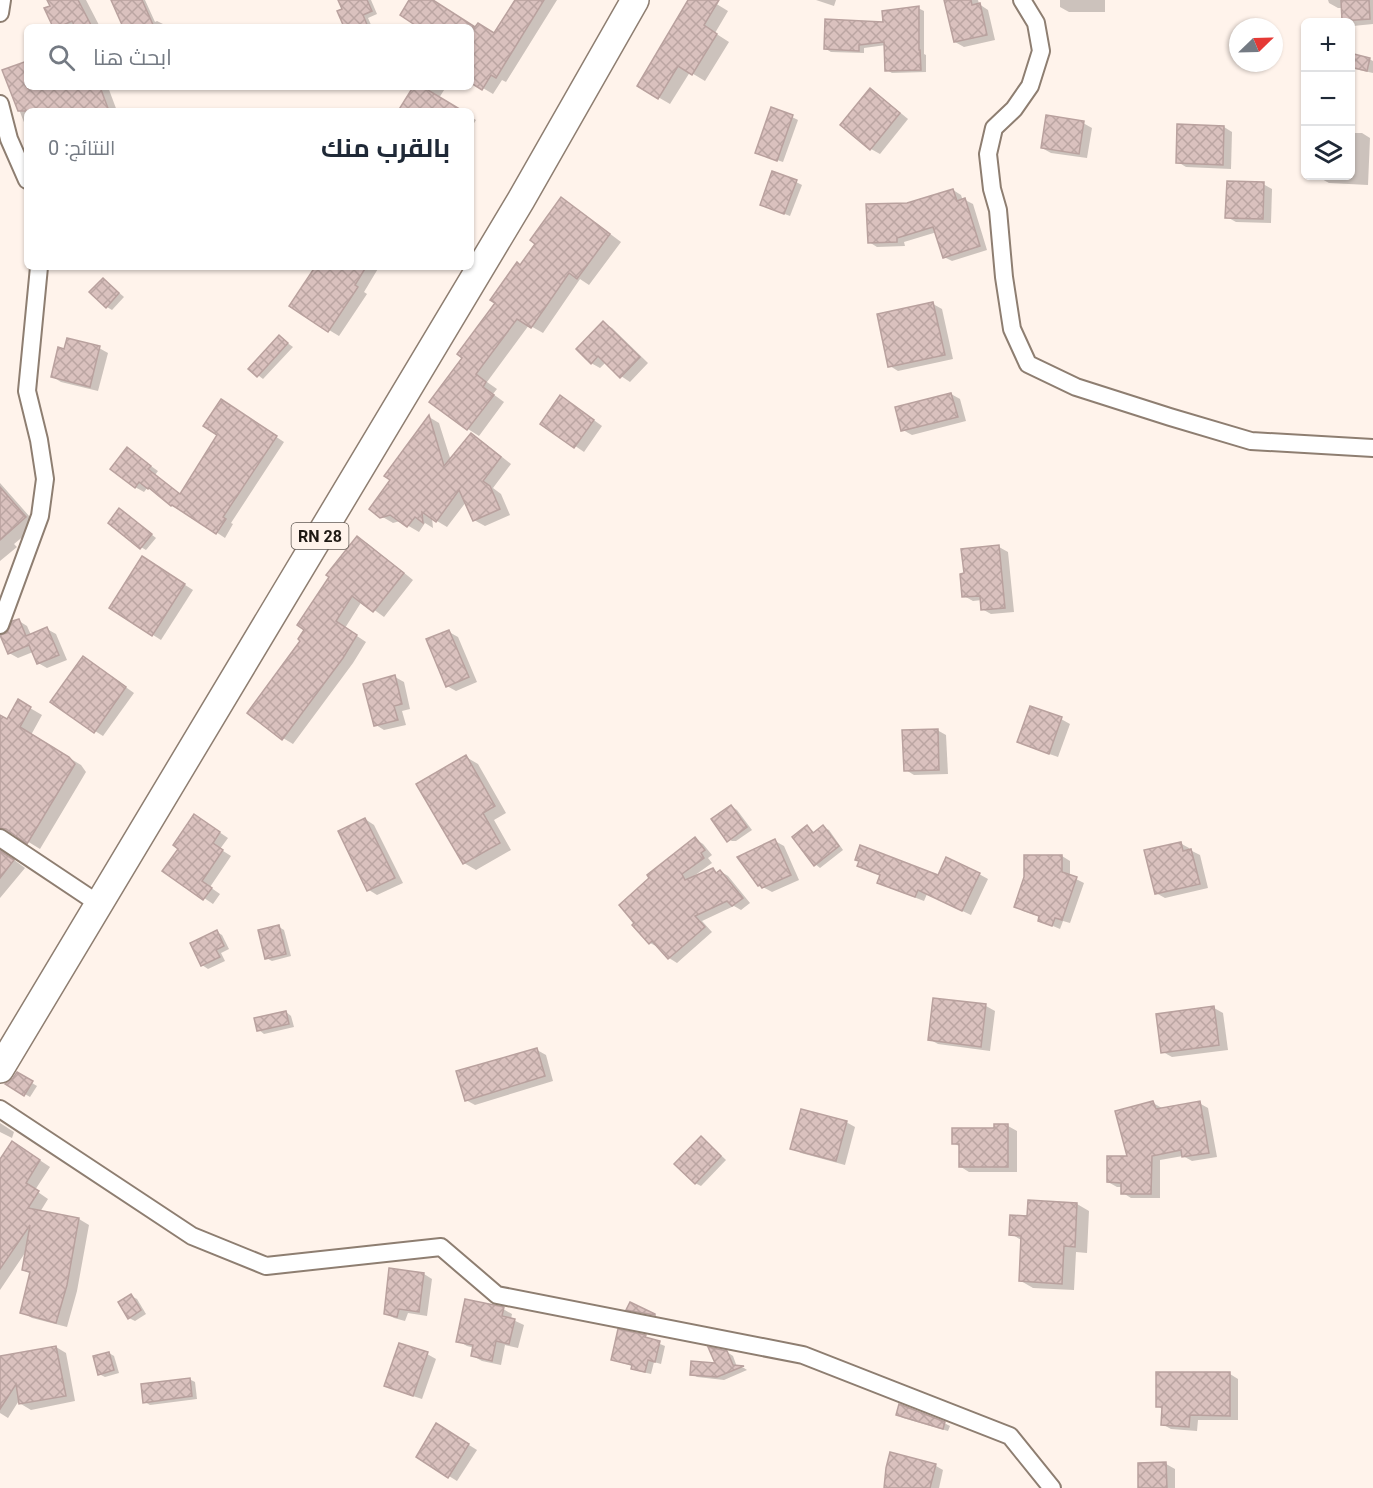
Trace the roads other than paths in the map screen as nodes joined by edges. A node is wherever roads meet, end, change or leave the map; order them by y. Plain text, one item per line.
1 (2, 0) edge
2 (635, 0) edge
3 (1022, 0) edge
4 (0, 13) edge
5 (0, 104) edge
6 (24, 173) edge
7 (39, 270) edge
8 (1373, 448) edge
9 (0, 625) edge
10 (0, 838) edge
11 (99, 904) junction
12 (0, 1070) edge
13 (0, 1109) edge
14 (1052, 1488) edge

1 - 4 street
2 - 11 main road, RN 28
3 - 8 street
5 - 6 street
7 - 9 street
10 - 11 street
11 - 12 main road, RN 28
13 - 14 street

